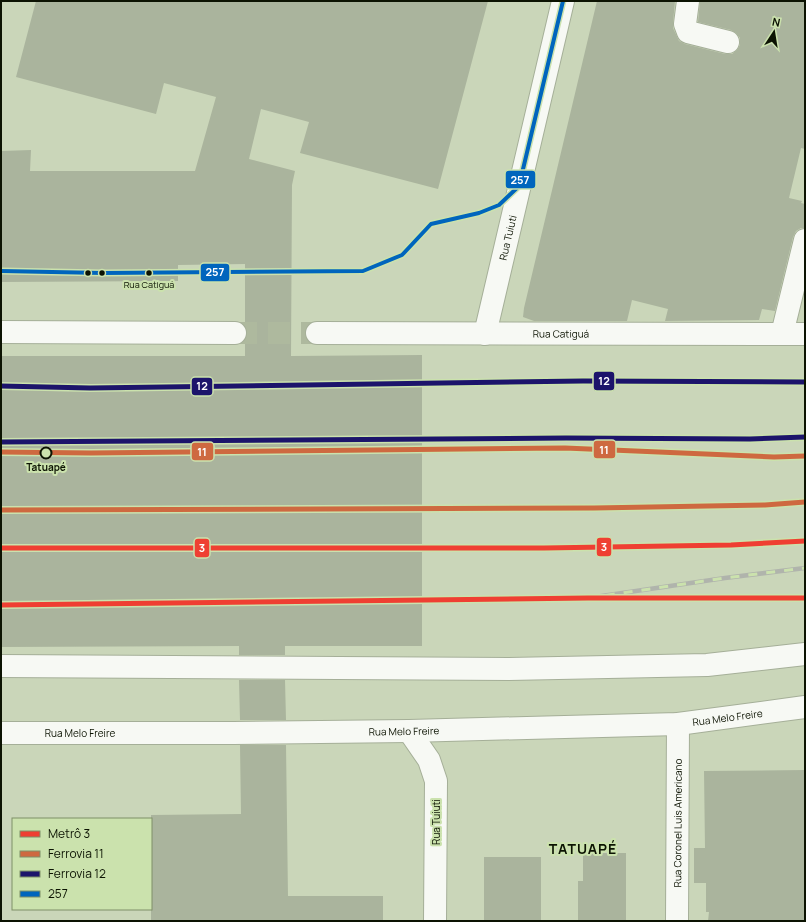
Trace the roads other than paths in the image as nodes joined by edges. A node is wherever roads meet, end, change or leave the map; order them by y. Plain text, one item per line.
1 (563, 1) edge
2 (688, 1) edge
3 (728, 42) dead end
4 (805, 240) edge
5 (1, 332) edge
6 (235, 333) tunnel mouth
7 (317, 333) tunnel mouth
8 (485, 334) junction
9 (782, 334) junction
10 (805, 334) edge
11 (805, 654) edge
12 (1, 666) edge
13 (805, 707) edge
14 (678, 724) junction
15 (409, 731) junction
16 (1, 733) edge
17 (435, 921) edge
18 (677, 921) edge

1 - 8 main road, Rua Tuiuti
2 - 3 main road
4 - 9 main road
5 - 6 main road
7 - 8 main road, Rua Catiguá
8 - 9 main road, Rua Catiguá
9 - 10 main road, Rua Catiguá
11 - 12 main road
13 - 14 main road, Rua Melo Freire
14 - 15 main road, Rua Melo Freire
14 - 18 main road, Rua Coronel Luis Americano
15 - 16 main road, Rua Melo Freire
15 - 17 main road, Rua Tuiuti

